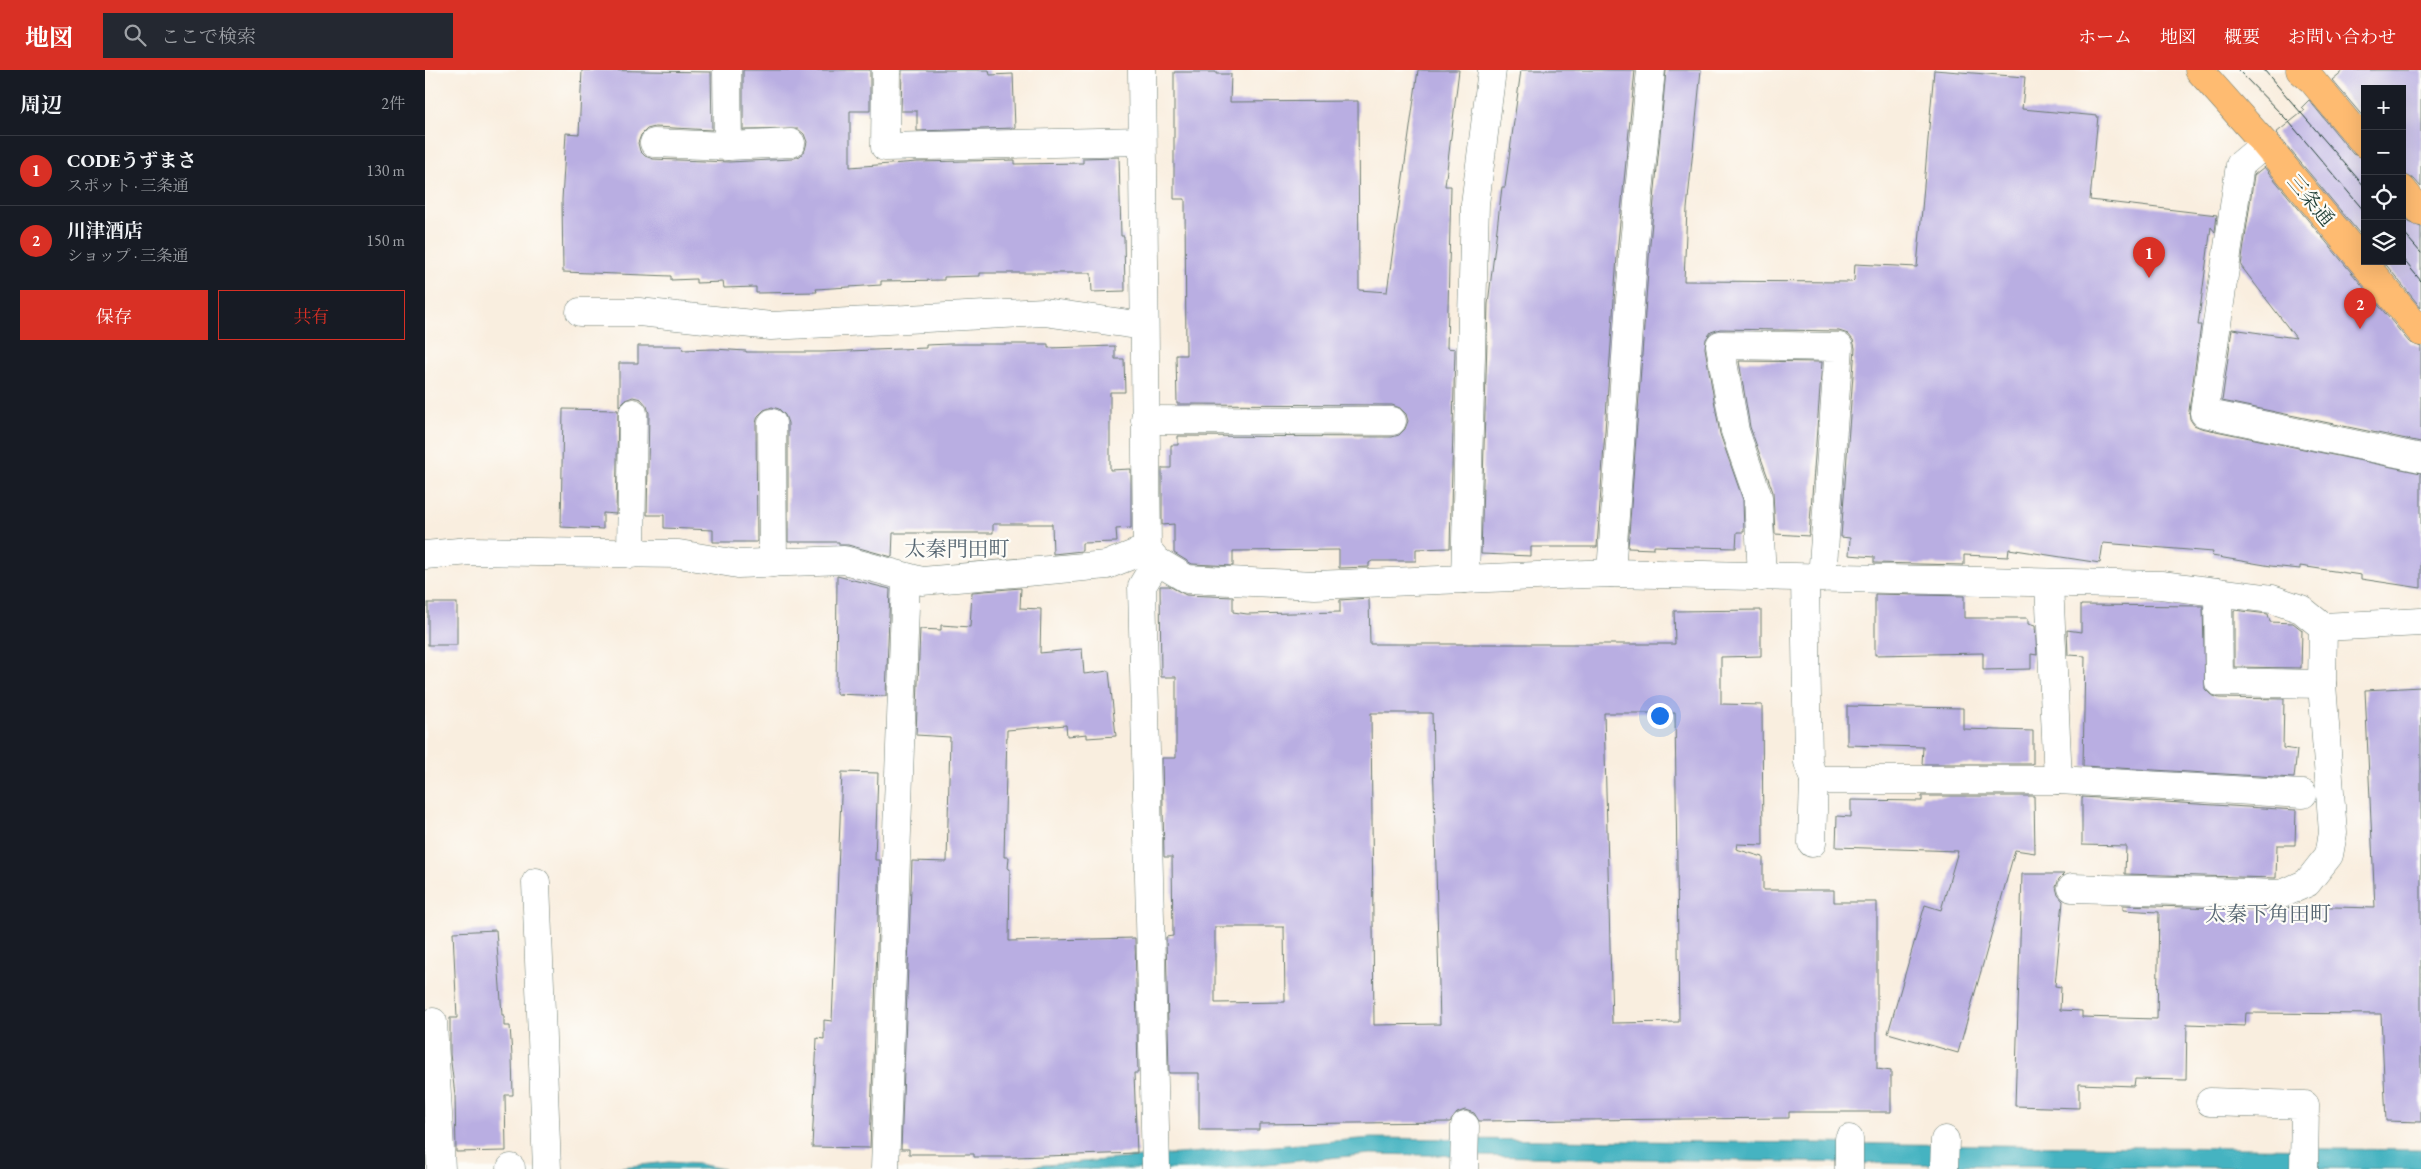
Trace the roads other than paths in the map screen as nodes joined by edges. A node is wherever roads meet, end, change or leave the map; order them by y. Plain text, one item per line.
1 (727, 70) edge
2 (886, 70) edge
3 (1142, 70) edge
4 (1492, 70) edge
5 (1651, 70) edge
6 (2199, 70) edge
7 (2300, 70) edge
8 (2361, 139) edge
9 (1142, 141) junction
10 (654, 143) dead end
11 (791, 143) dead end
12 (2265, 144) junction
13 (728, 146) junction
14 (2406, 194) edge
15 (2421, 212) edge
16 (580, 312) dead end
17 (1144, 326) junction
18 (2421, 332) edge
19 (633, 413) dead end
20 (1145, 420) junction
21 (1391, 421) dead end
22 (773, 423) dead end
23 (2421, 458) edge
24 (631, 554) junction
25 (425, 555) edge
26 (1152, 555) junction
27 (773, 563) junction
28 (1611, 573) junction
29 (1763, 577) junction
30 (906, 578) junction
31 (1813, 578) junction
32 (1465, 580) junction
33 (2049, 583) junction
34 (2218, 592) junction
35 (2421, 622) edge
36 (2323, 627) junction
37 (2322, 684) junction
38 (1814, 780) junction
39 (2058, 780) junction
40 (2303, 794) dead end
41 (1812, 843) dead end
42 (536, 882) dead end
43 (2072, 888) dead end
44 (433, 1022) dead end
45 (2209, 1102) dead end
46 (1465, 1126) dead end
47 (2304, 1157) edge
48 (1155, 1161) edge
49 (1464, 1167) edge
50 (885, 1168) edge
51 (441, 1169) edge
52 (547, 1169) edge

1 - 13 street
2 - 9 street
3 - 9 street
4 - 32 street
5 - 28 street
6 - 12 main road, 三条通
7 - 8 main road
9 - 17 street
10 - 13 street
11 - 13 street
12 - 18 main road, 三条通
12 - 23 street
14 - 15 main road
16 - 17 street
17 - 20 street
19 - 24 street
20 - 21 street
20 - 26 street
22 - 27 street
24 - 25 street
24 - 27 street
26 - 30 street
26 - 32 street
26 - 48 street
27 - 30 street
28 - 29 street
28 - 32 street
29 - 31 street
29 - 31 street
30 - 50 street
31 - 33 street
31 - 38 street
33 - 34 street
33 - 39 street
34 - 36 street
34 - 37 street
35 - 36 street
36 - 37 street
37 - 43 street
38 - 39 street
38 - 41 street
39 - 40 street
42 - 52 street
44 - 51 street
45 - 47 street
46 - 49 street

